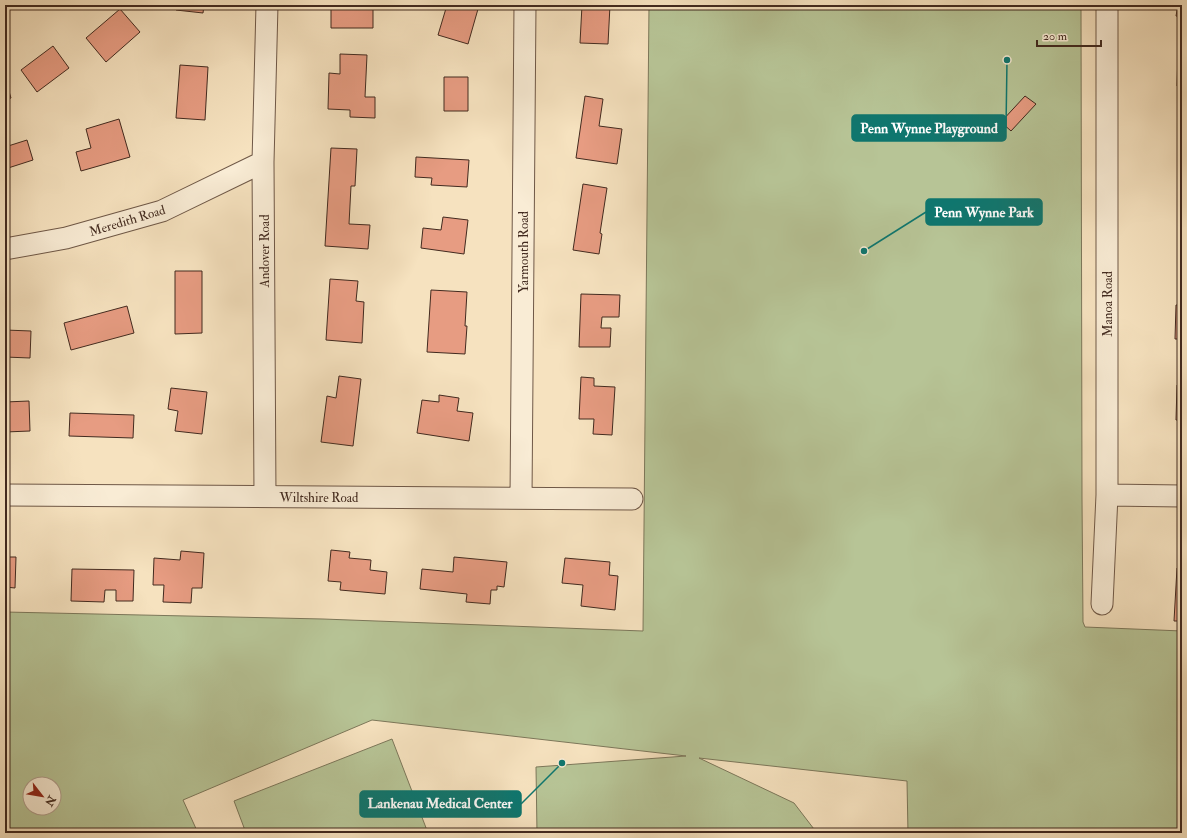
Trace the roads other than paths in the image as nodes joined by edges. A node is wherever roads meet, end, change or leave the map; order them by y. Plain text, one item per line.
1 (267, 5) edge
2 (525, 5) edge
3 (1107, 5) edge
4 (263, 162) junction
5 (5, 249) edge
6 (5, 495) edge
7 (1107, 495) junction
8 (266, 496) junction
9 (1182, 496) edge
10 (521, 498) junction
11 (632, 500) dead end
12 (1102, 604) dead end

1 - 4 street, Andover Road
2 - 10 street, Yarmouth Road
3 - 7 street, Manoa Road
4 - 5 street, Meredith Road
4 - 8 street, Andover Road
6 - 8 street, Wiltshire Road
7 - 9 street
7 - 12 street, Manoa Road
8 - 10 street, Wiltshire Road
10 - 11 street, Wiltshire Road

